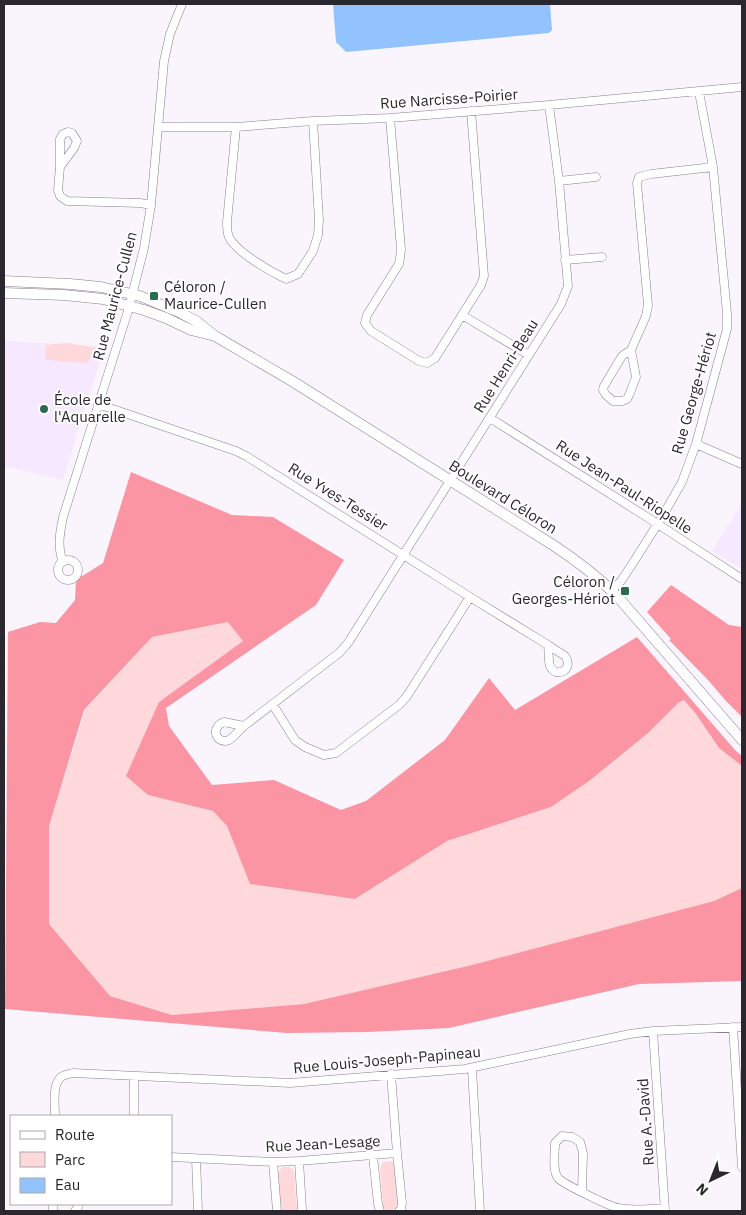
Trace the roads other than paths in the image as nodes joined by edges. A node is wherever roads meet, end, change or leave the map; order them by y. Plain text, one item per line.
1 (182, 4) edge
2 (742, 87) edge
3 (699, 92) junction
4 (550, 105) junction
5 (471, 111) junction
6 (390, 118) junction
7 (312, 121) junction
8 (158, 127) junction
9 (236, 127) junction
10 (60, 167) dead end
11 (713, 167) junction
12 (596, 176) dead end
13 (558, 181) junction
14 (151, 204) junction
15 (602, 257) dead end
16 (565, 260) junction
17 (4, 281) edge
18 (4, 293) edge
19 (132, 294) junction
20 (129, 305) junction
21 (462, 315) junction
22 (215, 336) junction
23 (631, 350) junction
24 (529, 355) junction
25 (98, 404) junction
26 (490, 418) junction
27 (696, 444) junction
28 (742, 464) edge
29 (450, 481) junction
30 (657, 524) junction
31 (403, 555) junction
32 (63, 562) dead end
33 (742, 579) edge
34 (611, 591) junction
35 (470, 597) junction
36 (548, 645) dead end
37 (273, 705) junction
38 (244, 726) dead end
39 (740, 736) edge
40 (742, 1027) edge
41 (733, 1028) junction
42 (654, 1031) junction
43 (472, 1068) junction
44 (391, 1074) junction
45 (134, 1076) junction
46 (55, 1115) edge
47 (134, 1115) edge
48 (397, 1153) junction
49 (373, 1156) junction
50 (172, 1157) edge
51 (196, 1158) junction
52 (299, 1161) junction
53 (273, 1162) junction
54 (742, 1167) edge
55 (582, 1192) junction
56 (665, 1210) edge
57 (198, 1211) edge
58 (277, 1211) edge
59 (301, 1211) edge
60 (380, 1211) edge
61 (399, 1211) edge
62 (480, 1211) edge

1 - 8 street, Rue Maurice-Cullen
2 - 3 street, Rue Narcisse-Poirier
3 - 4 street, Rue Narcisse-Poirier
3 - 11 street, Rue George-Hériot
4 - 5 street, Rue Narcisse-Poirier
4 - 13 street, Rue Henri-Beau
5 - 6 street, Rue Narcisse-Poirier
5 - 21 street
6 - 7 street, Rue Narcisse-Poirier
6 - 21 street
7 - 9 street, Rue Narcisse-Poirier
7 - 9 street
8 - 9 street, Rue Narcisse-Poirier
8 - 14 street, Rue Maurice-Cullen
10 - 14 street
11 - 23 street
11 - 27 street, Rue George-Hériot
12 - 13 street
13 - 16 street, Rue Henri-Beau
14 - 19 street, Rue Maurice-Cullen
15 - 16 street
16 - 24 street, Rue Henri-Beau
17 - 19 street, Boulevard Céloron
18 - 20 street, Boulevard Céloron
19 - 20 street, Rue Maurice-Cullen
19 - 22 street, Boulevard Céloron
20 - 22 street, Boulevard Céloron
20 - 25 street, Rue Maurice-Cullen
21 - 24 street
22 - 29 street, Boulevard Céloron
23 - 23 street
24 - 26 street, Rue Henri-Beau
25 - 31 street, Rue Yves-Tessier
25 - 32 street, Rue Maurice-Cullen
26 - 29 street, Rue Henri-Beau
26 - 30 street, Rue Jean-Paul-Riopelle
27 - 28 street
27 - 30 street, Rue George-Hériot
29 - 31 street, Rue Henri-Beau
29 - 34 street, Boulevard Céloron
30 - 33 street, Rue Jean-Paul-Riopelle
30 - 34 street, Rue George-Hériot
31 - 35 street, Rue Yves-Tessier
31 - 37 street, Rue Henri-Beau
34 - 39 street, Boulevard Céloron
35 - 36 street, Rue Yves-Tessier
35 - 37 street
37 - 38 street, Rue Henri-Beau
40 - 41 street, Rue Louis-Joseph-Papineau
41 - 42 street, Rue Louis-Joseph-Papineau
41 - 54 street
42 - 43 street, Rue Louis-Joseph-Papineau
42 - 56 street, Rue A.-David
43 - 44 street, Rue Louis-Joseph-Papineau
43 - 62 street
44 - 45 street, Rue Louis-Joseph-Papineau
44 - 48 street, Rue Jean-Lesage
45 - 46 street, Rue Louis-Joseph-Papineau
45 - 47 street
48 - 49 street, Rue Jean-Lesage
48 - 61 street
49 - 52 street, Rue Jean-Lesage
49 - 60 street
50 - 51 street, Rue Jean-Lesage
51 - 53 street, Rue Jean-Lesage
51 - 57 street
52 - 53 street, Rue Jean-Lesage
52 - 59 street
53 - 58 street
55 - 55 street
55 - 56 street

